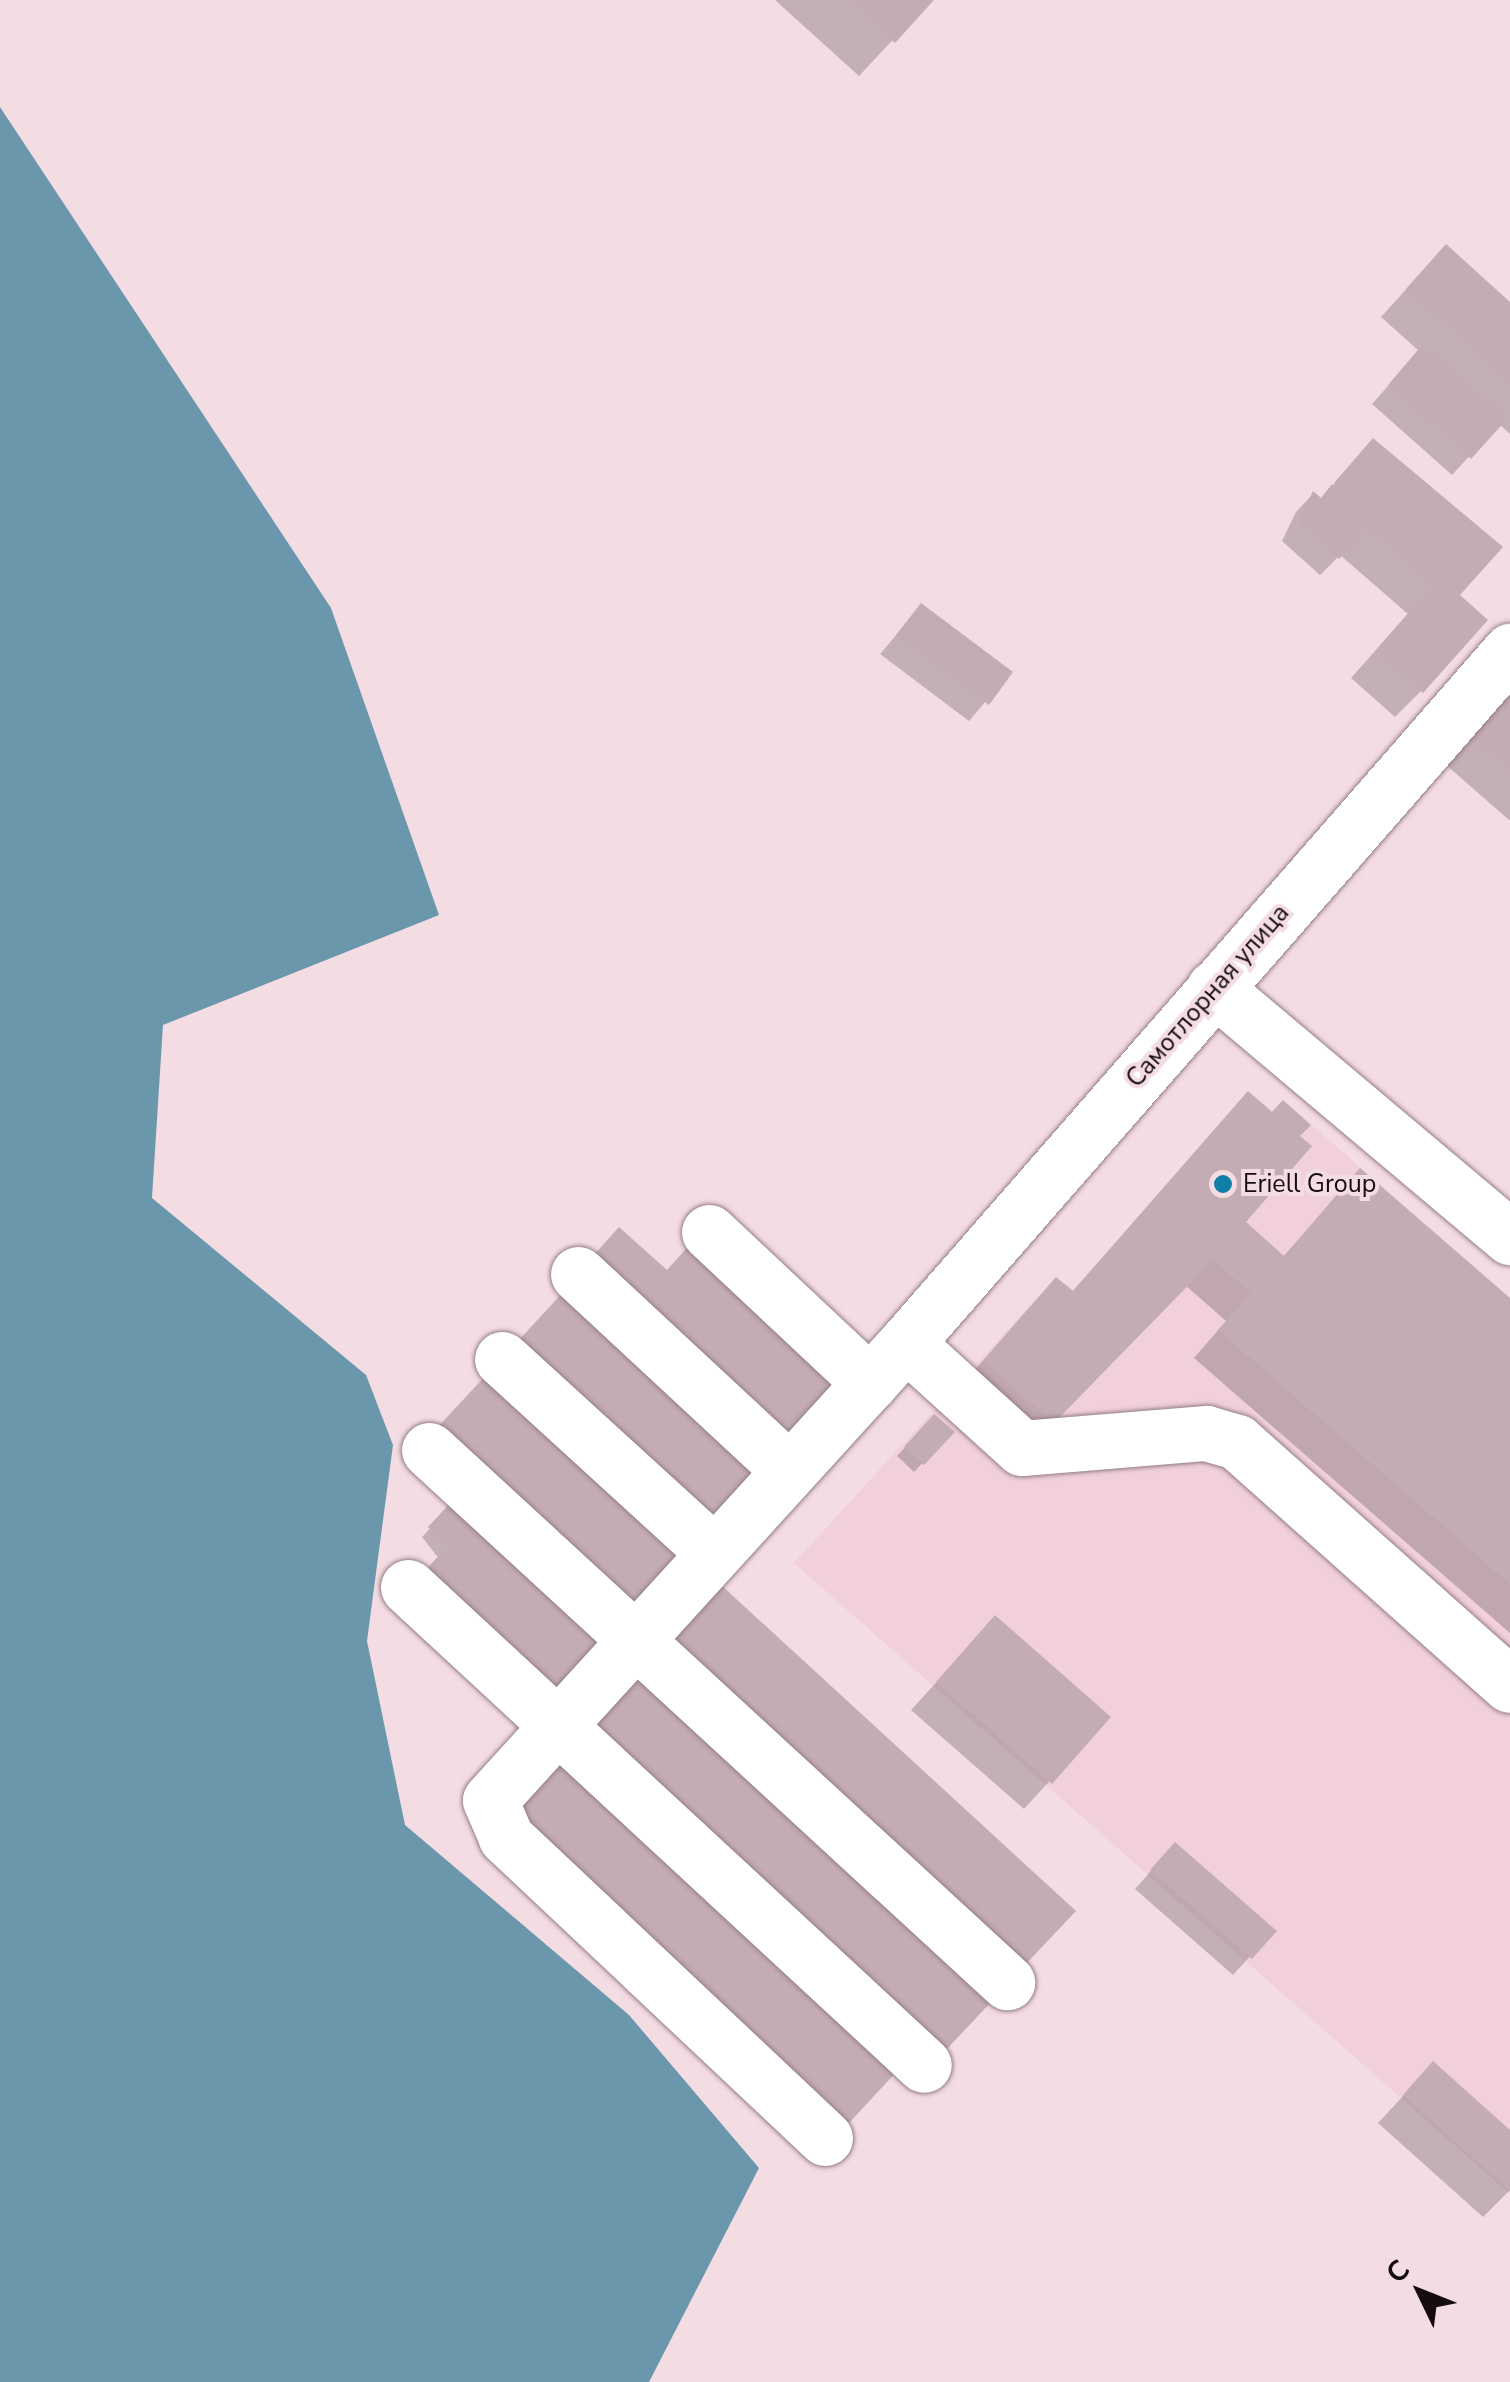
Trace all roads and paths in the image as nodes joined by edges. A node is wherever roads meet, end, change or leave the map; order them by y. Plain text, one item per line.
1 (1510, 651) edge
2 (1214, 988) junction
3 (709, 1232) dead end
4 (1510, 1238) edge
5 (578, 1274) dead end
6 (906, 1343) junction
7 (502, 1359) dead end
8 (870, 1383) junction
9 (429, 1450) dead end
10 (789, 1470) junction
11 (713, 1552) junction
12 (408, 1588) dead end
13 (633, 1638) junction
14 (1510, 1685) edge
15 (554, 1723) junction
16 (1007, 1982) dead end
17 (924, 2065) dead end
18 (825, 2138) dead end

1 - 2 street, Самотлорная улица
2 - 4 street
2 - 6 street, Самотлорная улица
3 - 8 street
5 - 10 street
6 - 8 street, Самотлорная улица
6 - 14 street
7 - 11 street
8 - 10 street, Самотлорная улица
9 - 13 street
10 - 11 street, Самотлорная улица
11 - 13 street, Самотлорная улица
12 - 15 street
13 - 15 street, Самотлорная улица
13 - 16 street
15 - 17 street
15 - 18 street, Самотлорная улица

